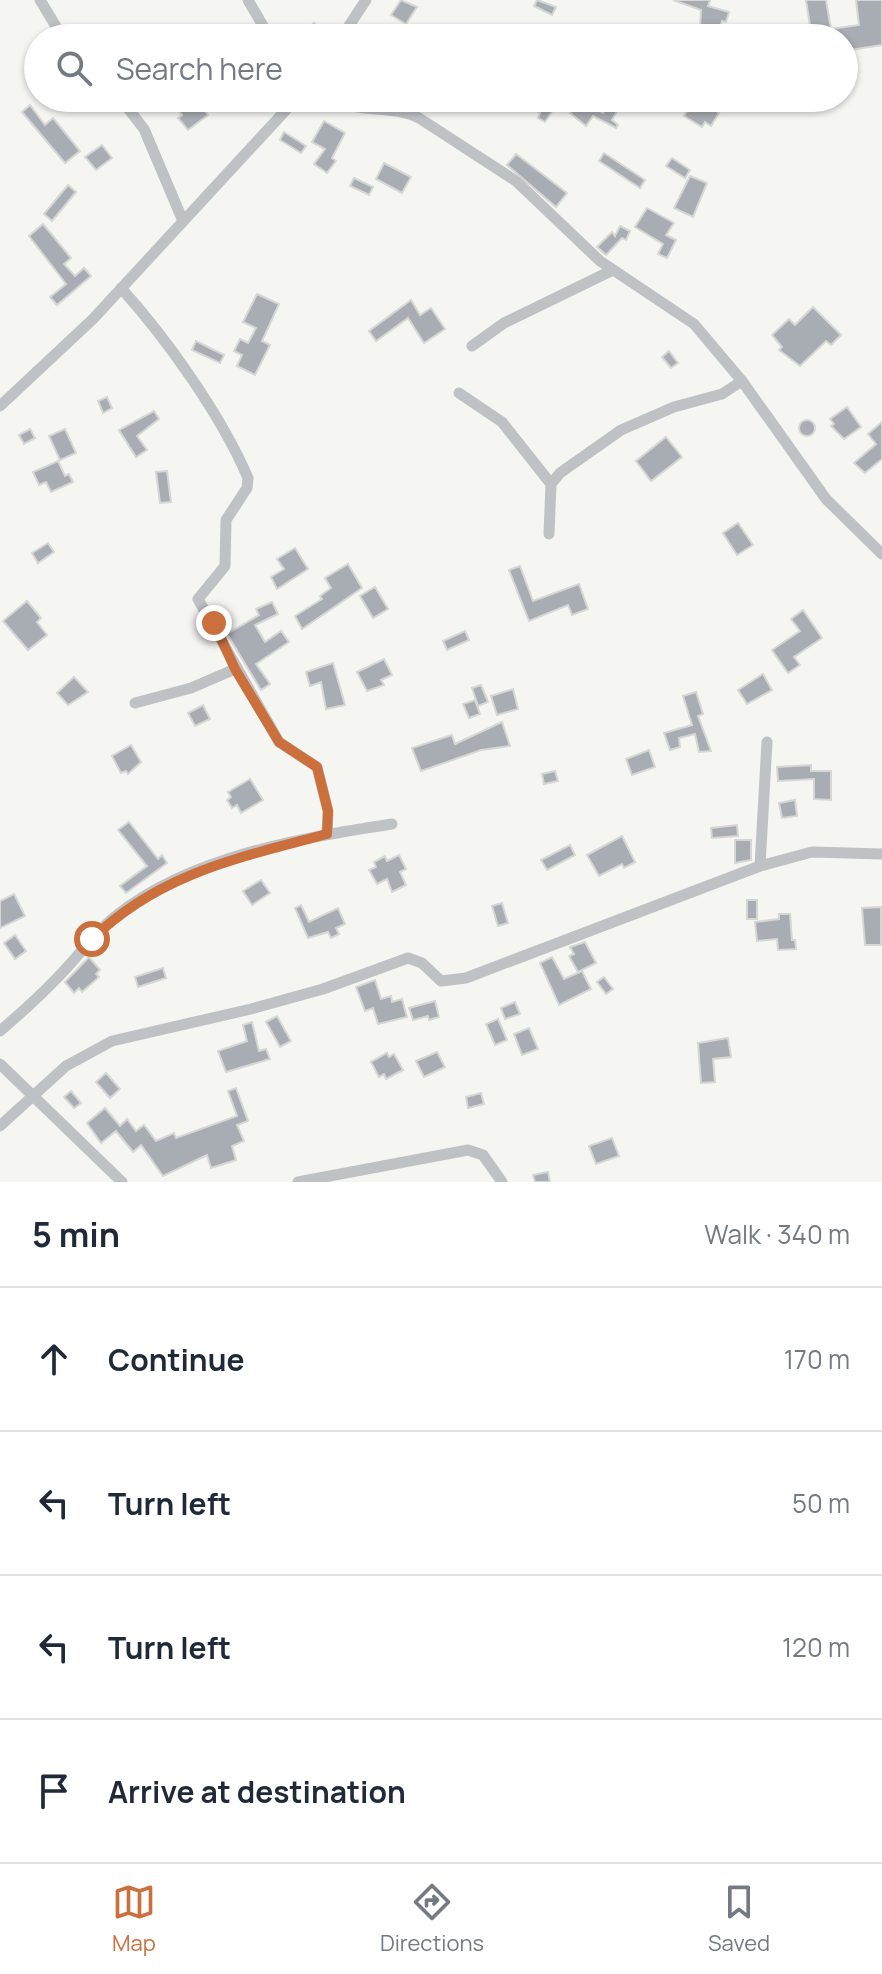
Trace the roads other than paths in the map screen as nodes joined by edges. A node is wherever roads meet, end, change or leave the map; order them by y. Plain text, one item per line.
1 (40, 0) edge
2 (248, 0) edge
3 (366, 0) edge
4 (55, 24) edge
5 (262, 24) edge
6 (350, 24) edge
7 (131, 112) edge
8 (284, 112) edge
9 (408, 112) edge
10 (183, 221) junction
11 (613, 270) junction
12 (121, 288) junction
13 (472, 346) dead end
14 (742, 381) junction
15 (459, 393) dead end
16 (0, 406) edge
17 (551, 484) junction
18 (549, 534) dead end
19 (882, 554) edge
20 (235, 669) junction
21 (135, 703) dead end
22 (767, 742) dead end
23 (392, 824) dead end
24 (327, 834) junction
25 (882, 854) edge
26 (760, 866) junction
27 (0, 1031) edge
28 (0, 1064) edge
29 (33, 1095) junction
30 (0, 1126) edge
31 (122, 1182) edge
32 (298, 1182) edge
33 (502, 1182) edge

1 - 4 street
2 - 5 street
3 - 6 street
7 - 10 street
8 - 10 street
9 - 11 street
10 - 12 street
11 - 13 street
11 - 14 street
12 - 16 street
12 - 20 street
14 - 17 street
14 - 19 street
15 - 17 street
17 - 18 street
20 - 21 street
20 - 24 street
22 - 26 street
23 - 24 street
24 - 27 street
25 - 26 street
26 - 29 street
28 - 29 street
29 - 30 street
29 - 31 street
32 - 33 street

